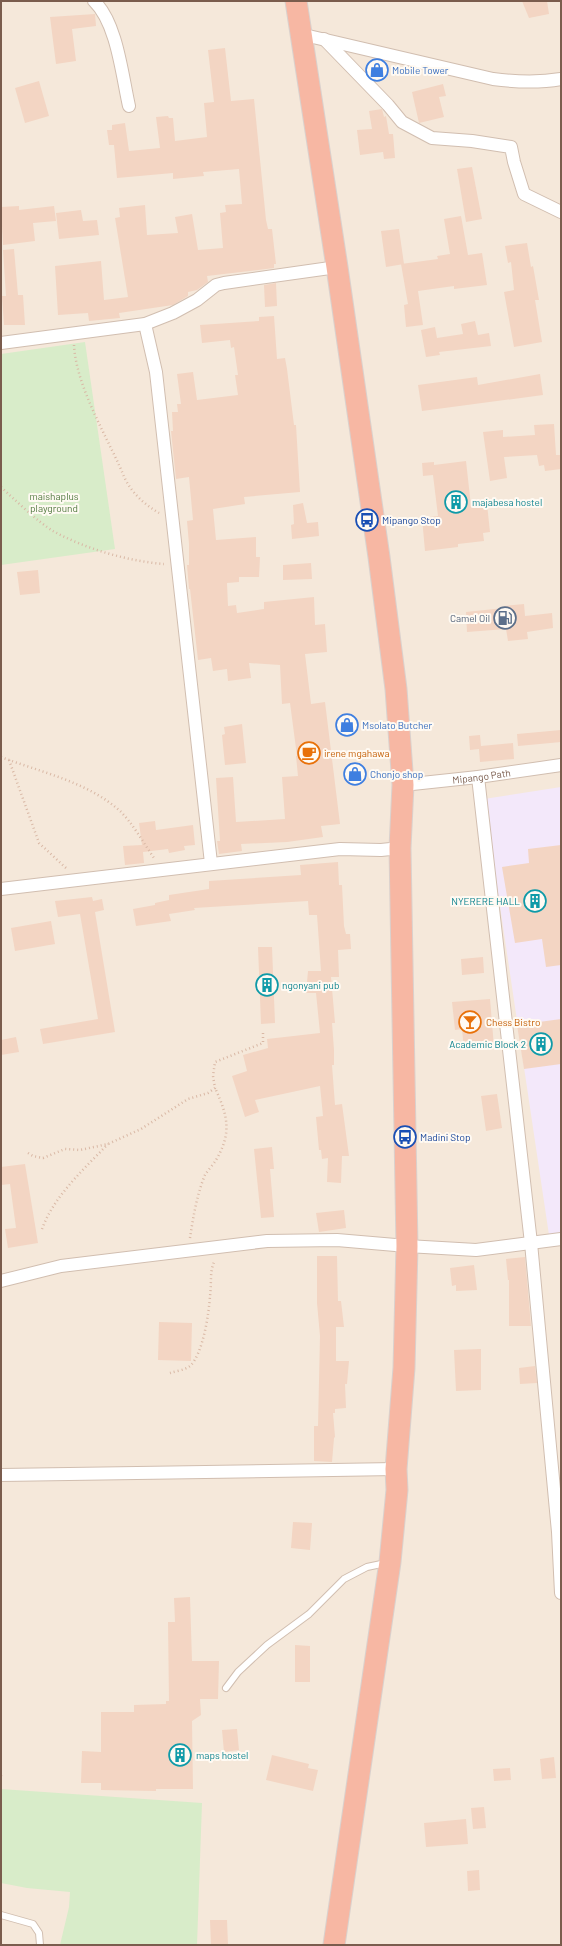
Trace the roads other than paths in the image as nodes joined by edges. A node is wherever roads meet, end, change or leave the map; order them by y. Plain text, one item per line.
1 (94, 1) edge
2 (296, 1) edge
3 (300, 34) junction
4 (324, 39) junction
5 (561, 79) edge
6 (129, 106) dead end
7 (561, 212) edge
8 (337, 267) junction
9 (145, 324) junction
10 (1, 343) edge
11 (561, 765) edge
12 (478, 777) junction
13 (403, 785) junction
14 (400, 848) junction
15 (211, 863) junction
16 (1, 889) edge
17 (561, 1239) edge
18 (531, 1243) junction
19 (407, 1246) junction
20 (1, 1281) edge
21 (396, 1469) junction
22 (1, 1475) edge
23 (390, 1562) junction
24 (561, 1593) edge
25 (226, 1688) dead end
26 (1, 1915) edge
27 (40, 1945) edge
28 (334, 1945) edge

1 - 6 street
2 - 3 highway
3 - 4 street
3 - 8 highway
4 - 5 street
4 - 7 street
8 - 9 street
8 - 13 highway
9 - 10 street
9 - 15 street
11 - 12 street, Mipango Path
12 - 13 street, Mipango Path
12 - 18 street
13 - 14 highway
14 - 15 street
14 - 19 highway
15 - 16 street
17 - 18 street
18 - 19 street
18 - 24 street
19 - 20 street
19 - 21 highway
21 - 22 street
21 - 23 highway
23 - 25 lane
23 - 28 highway
26 - 27 lane

